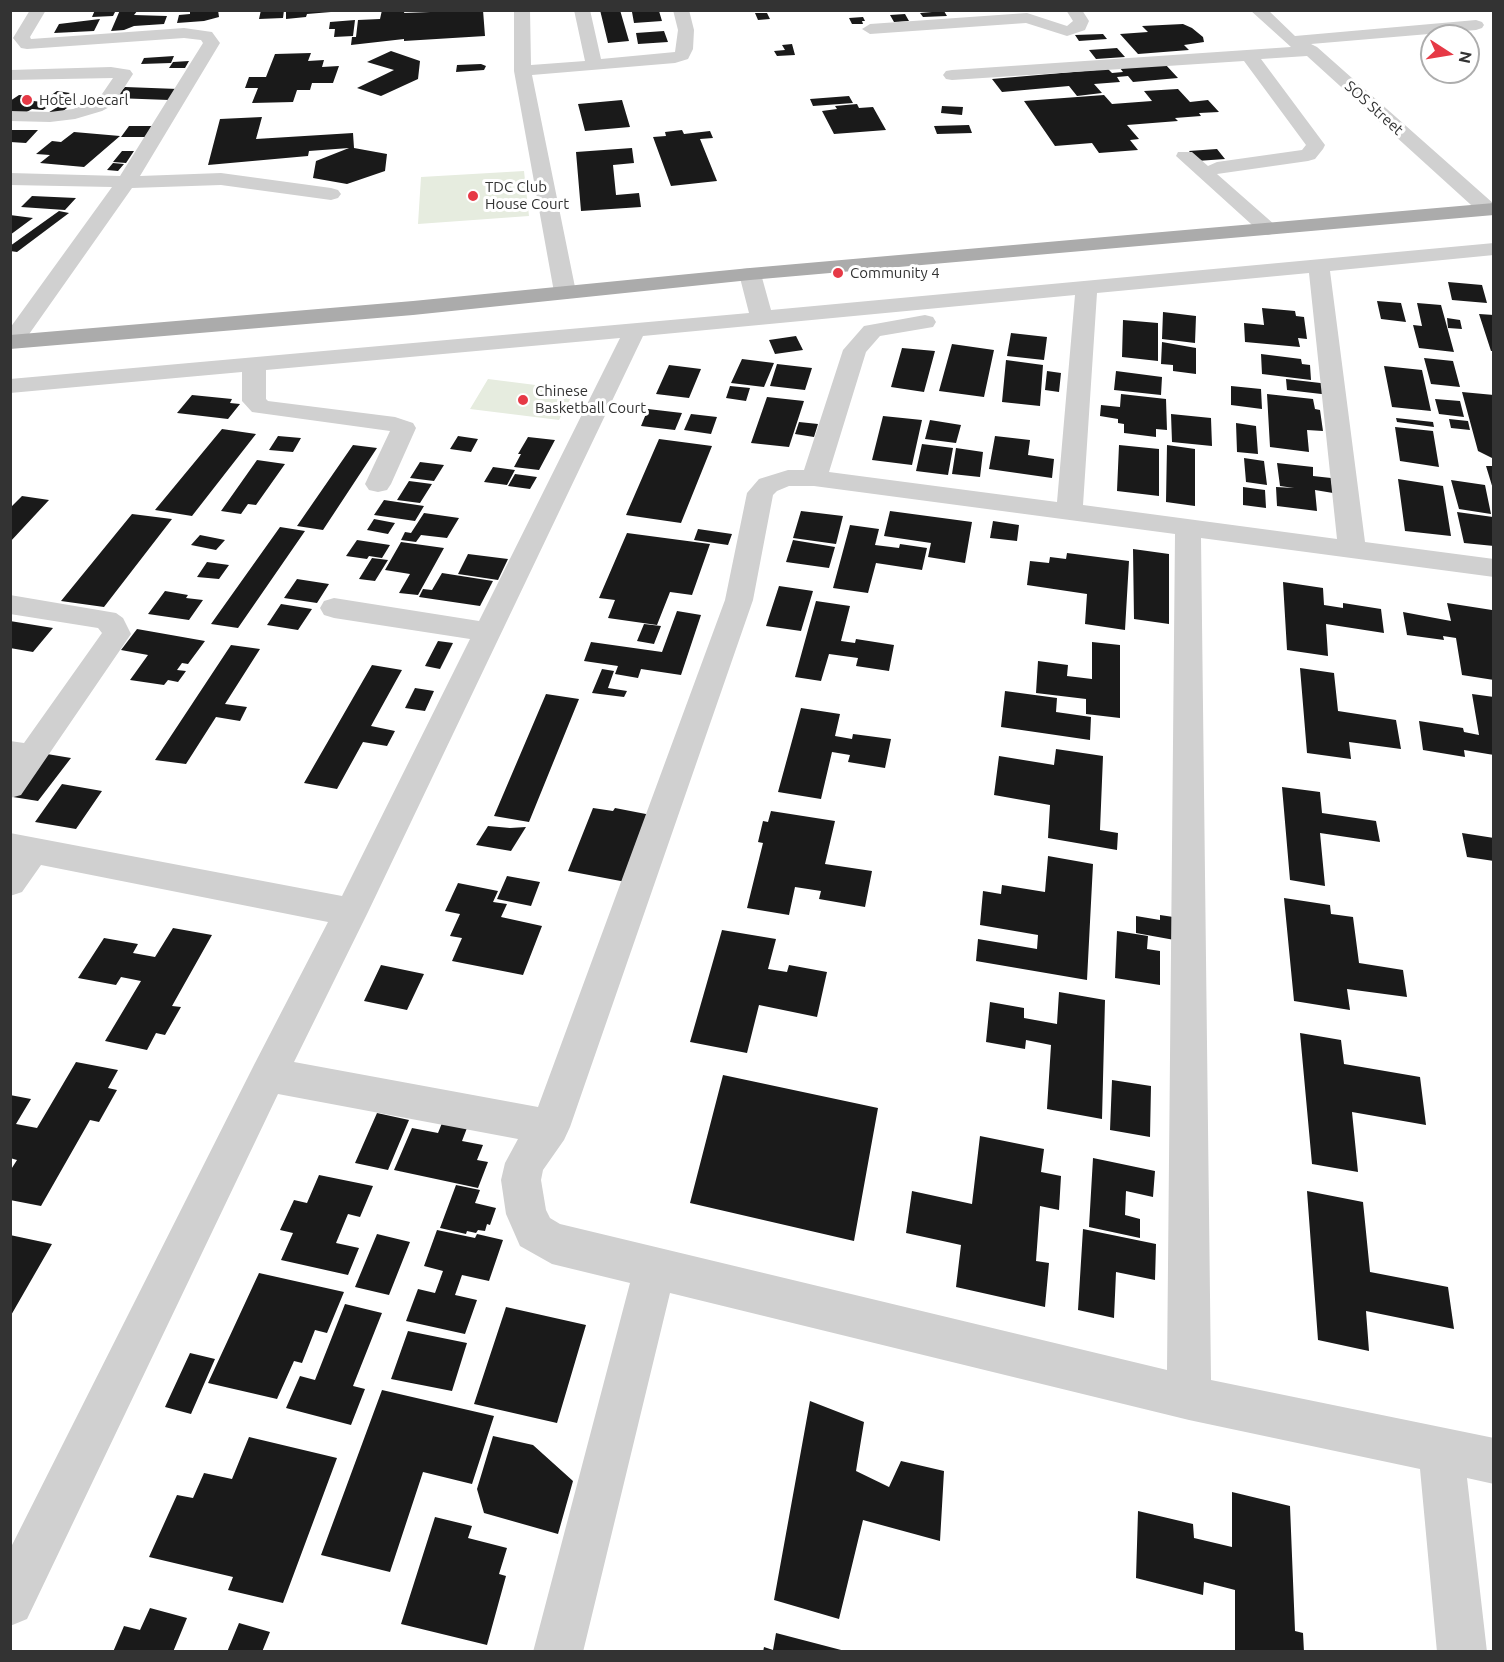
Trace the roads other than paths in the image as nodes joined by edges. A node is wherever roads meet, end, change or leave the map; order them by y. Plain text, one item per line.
1 (38, 10) edge
2 (522, 10) edge
3 (582, 10) edge
4 (681, 10) edge
5 (1074, 10) edge
6 (1258, 10) edge
7 (1455, 10) edge
8 (1373, 18) dead end
9 (1475, 24) edge
10 (1480, 27) edge
11 (870, 29) dead end
12 (1420, 30) edge
13 (1392, 32) junction
14 (1494, 33) edge
15 (1291, 41) junction
16 (1311, 51) junction
17 (1249, 55) junction
18 (594, 65) junction
19 (523, 71) junction
20 (10, 75) edge
21 (952, 75) dead end
22 (10, 116) edge
23 (1185, 156) dead end
24 (1217, 168) dead end
25 (10, 179) edge
26 (126, 182) junction
27 (331, 194) dead end
28 (1491, 210) edge
29 (1268, 229) junction
30 (1494, 249) edge
31 (1319, 266) junction
32 (750, 274) junction
33 (565, 292) junction
34 (1086, 296) junction
35 (762, 318) junction
36 (634, 330) junction
37 (11, 342) edge
38 (254, 364) junction
39 (10, 386) edge
40 (814, 478) junction
41 (378, 484) dead end
42 (1069, 512) junction
43 (1188, 528) junction
44 (1352, 549) junction
45 (1494, 568) edge
46 (10, 604) edge
47 (334, 608) dead end
48 (488, 632) junction
49 (22, 754) edge
50 (10, 786) edge
51 (22, 848) edge
52 (10, 882) edge
53 (351, 912) junction
54 (268, 1075) junction
55 (550, 1127) junction
56 (655, 1269) junction
57 (1189, 1398) junction
58 (1441, 1451) junction
59 (1494, 1461) edge
60 (10, 1602) edge
61 (558, 1652) edge
62 (1462, 1652) edge

1 - 26 street
2 - 19 street
3 - 18 street
4 - 18 street
5 - 11 street
6 - 15 street, SOS Street
7 - 9 street
8 - 13 street
10 - 14 street
12 - 13 street
13 - 15 street
15 - 16 street, SOS Street
16 - 17 street
16 - 28 street, SOS Street
17 - 21 street
17 - 24 street
18 - 19 street
19 - 33 street
20 - 22 street
23 - 29 street
25 - 26 street
26 - 27 street
26 - 37 street
28 - 29 main road
29 - 32 main road
30 - 31 street
31 - 34 street
31 - 44 street
32 - 33 main road
32 - 35 street
33 - 37 main road
34 - 35 street
34 - 40 street
34 - 42 street
35 - 36 street
36 - 38 street
36 - 48 street
38 - 39 street
38 - 41 street
40 - 42 street
40 - 55 street
42 - 43 street
43 - 44 street
43 - 57 street
44 - 45 street
46 - 49 street
47 - 48 street
48 - 53 street
49 - 50 street
51 - 52 street
51 - 53 street
53 - 54 street
54 - 55 street
54 - 60 street
55 - 56 street
56 - 57 street
56 - 61 street
57 - 58 street
58 - 59 street
58 - 62 street

